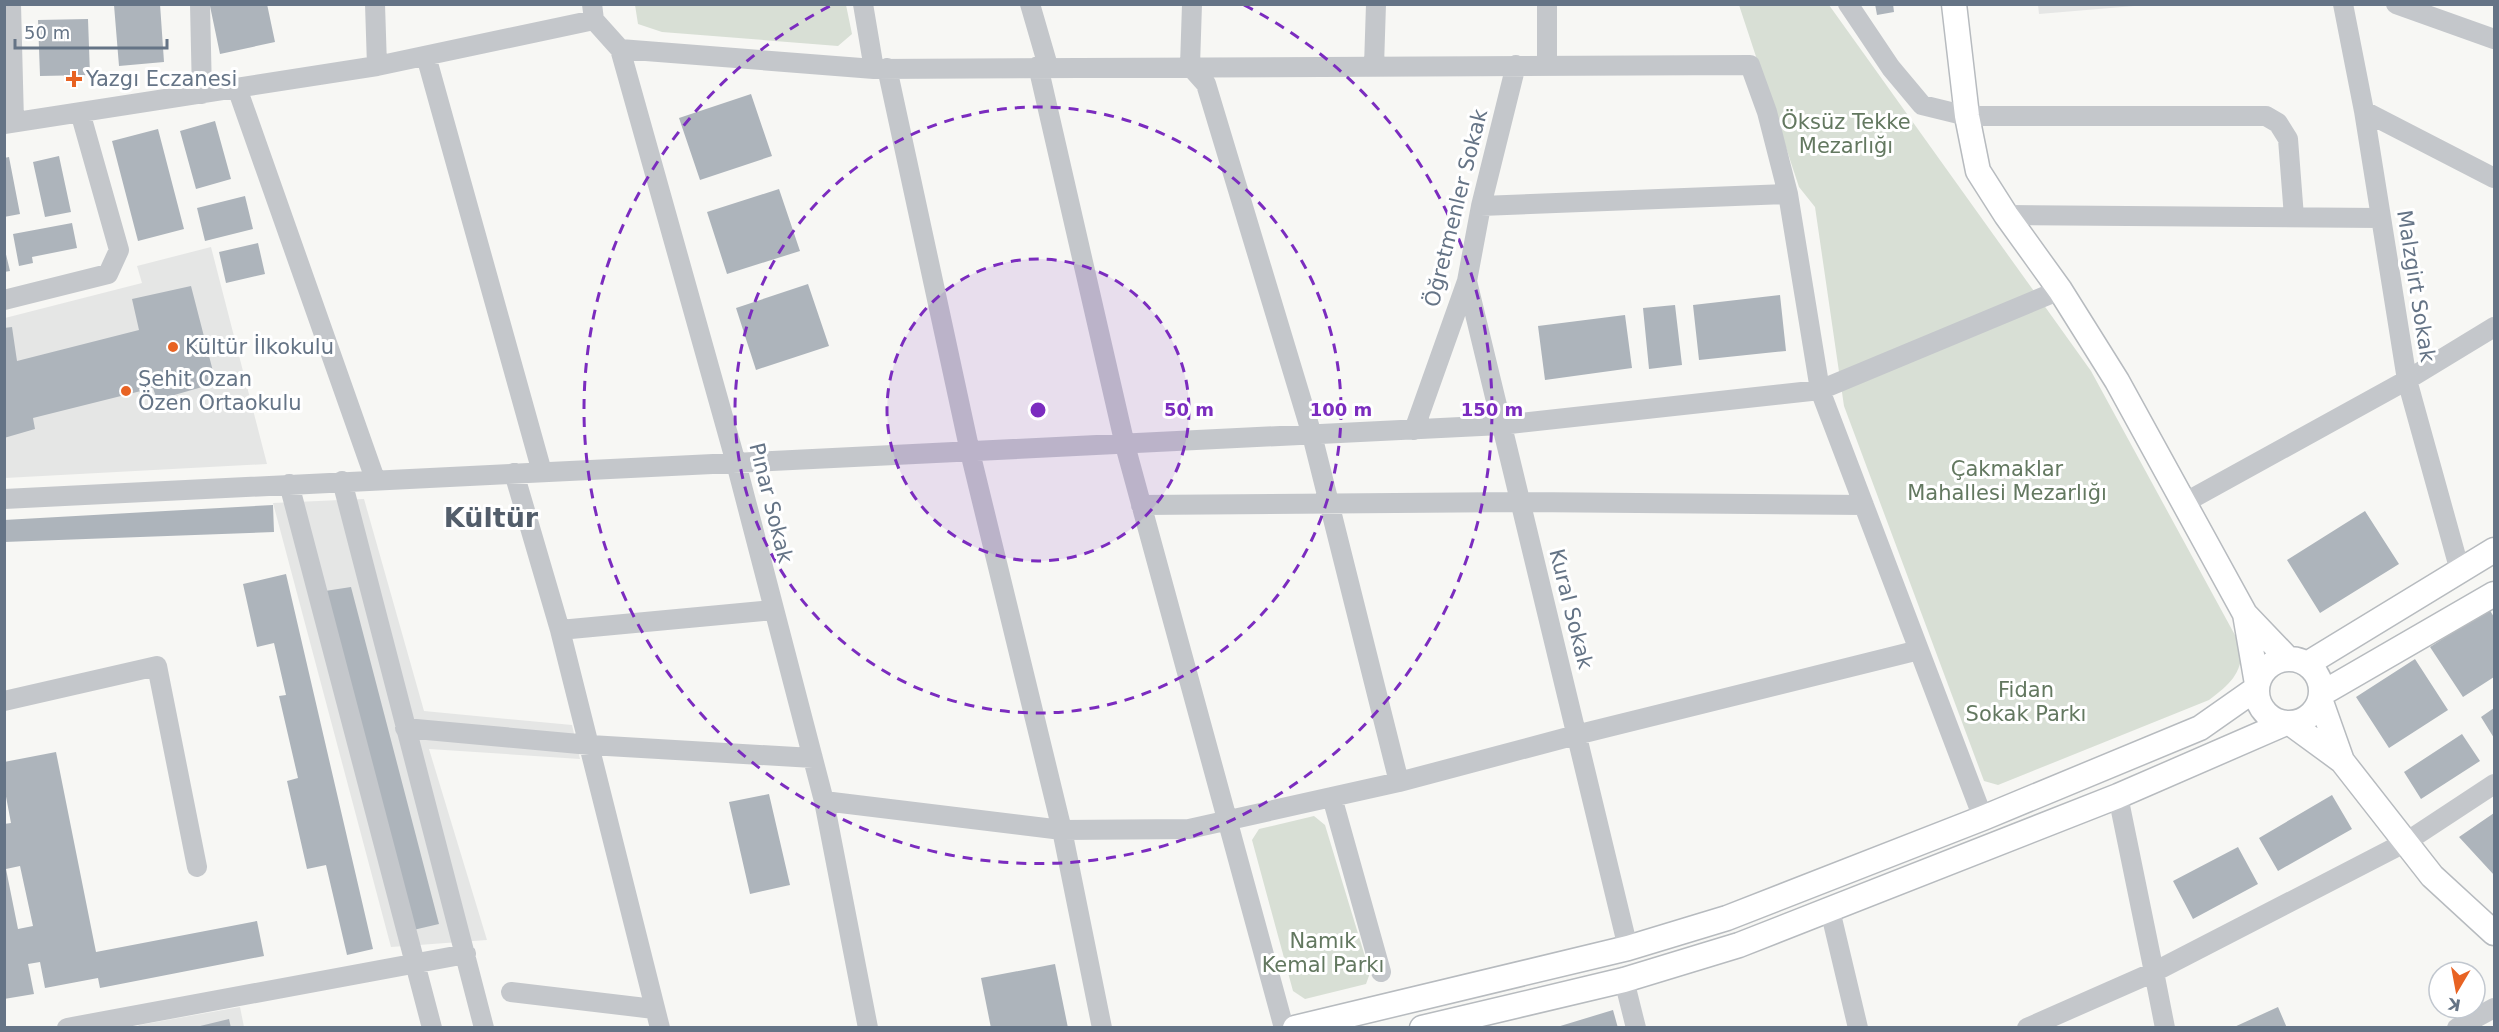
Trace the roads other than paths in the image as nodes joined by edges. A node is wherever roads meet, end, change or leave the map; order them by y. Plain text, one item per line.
1 (11, 4) edge
2 (200, 4) edge
3 (375, 4) edge
4 (862, 4) edge
5 (1030, 4) edge
6 (1192, 4) edge
7 (1376, 4) edge
8 (1547, 4) edge
9 (1848, 4) edge
10 (1954, 4) edge
11 (2343, 4) edge
12 (2396, 4) edge
13 (593, 12) edge
14 (2494, 39) edge
15 (621, 49) junction
16 (426, 56) junction
17 (1516, 65) junction
18 (1546, 65) junction
19 (377, 66) junction
20 (1043, 66) junction
21 (1190, 66) junction
22 (1374, 66) junction
23 (880, 69) junction
24 (237, 88) junction
25 (202, 94) junction
26 (2364, 111) junction
27 (80, 112) junction
28 (1967, 116) junction
29 (9, 123) edge
30 (2494, 178) edge
31 (1788, 194) junction
32 (1481, 206) junction
33 (2006, 216) junction
34 (2294, 217) junction
35 (2380, 218) junction
36 (1467, 282) junction
37 (2060, 290) junction
38 (4, 300) edge
39 (2494, 327) edge
40 (2407, 380) junction
41 (1820, 390) junction
42 (1501, 425) junction
43 (1414, 430) junction
44 (1312, 435) junction
45 (1125, 445) junction
46 (970, 452) junction
47 (736, 463) junction
48 (542, 472) junction
49 (514, 473) junction
50 (375, 479) junction
51 (342, 481) junction
52 (289, 484) junction
53 (4, 499) edge
54 (1520, 502) junction
55 (2184, 502) junction
56 (1329, 504) junction
57 (1141, 505) junction
58 (1864, 506) junction
59 (2494, 550) edge
60 (2460, 571) junction
61 (2494, 594) edge
62 (773, 610) junction
63 (2245, 614) junction
64 (560, 630) junction
65 (1919, 650) junction
66 (2297, 662) junction
67 (2257, 686) junction
68 (2321, 696) junction
69 (4, 701) edge
70 (2288, 723) junction
71 (405, 728) junction
72 (1576, 735) junction
73 (590, 745) junction
74 (813, 758) junction
75 (2342, 761) junction
76 (1399, 782) junction
77 (2494, 784) edge
78 (2118, 796) junction
79 (1332, 797) junction
80 (824, 801) junction
81 (1983, 818) junction
82 (1228, 821) junction
83 (1062, 830) junction
84 (2406, 842) junction
85 (197, 867) dead end
86 (1830, 910) junction
87 (2494, 933) edge
88 (1628, 948) junction
89 (466, 954) junction
90 (414, 964) junction
91 (1380, 972) dead end
92 (2154, 972) junction
93 (1624, 980) junction
94 (511, 992) dead end
95 (2494, 1008) edge
96 (657, 1018) edge
97 (67, 1028) edge
98 (432, 1028) edge
99 (484, 1028) edge
100 (868, 1028) edge
101 (1102, 1028) edge
102 (1284, 1028) edge
103 (1295, 1028) edge
104 (1422, 1028) edge
105 (1636, 1028) edge
106 (1858, 1028) edge
107 (2027, 1028) edge
108 (2165, 1028) edge
109 (2457, 1028) edge

1 - 29 street
2 - 25 street
3 - 19 street
4 - 23 street
5 - 20 street
6 - 21 street
7 - 22 street
8 - 18 street
9 - 28 street
10 - 28 main road
11 - 26 street, Malzgirt Sokak
12 - 14 street
13 - 15 street, Pınar Sokak
13 - 16 street
15 - 23 street
15 - 47 street, Pınar Sokak
16 - 19 street
16 - 48 street
17 - 18 street
17 - 22 street
17 - 32 street, Öğretmenler Sokak
18 - 31 street
19 - 24 street
20 - 21 street
20 - 23 street
20 - 45 street
21 - 22 street
21 - 44 street
23 - 46 street
24 - 25 street
24 - 50 street
25 - 27 street
26 - 30 street
26 - 35 street, Malzgirt Sokak
27 - 29 street
27 - 38 street
28 - 33 main road
28 - 34 street
31 - 32 street
31 - 41 street
32 - 36 street, Öğretmenler Sokak
33 - 34 street
33 - 37 main road
34 - 35 street
35 - 40 street, Malzgirt Sokak
36 - 42 street, Kural Sokak
36 - 43 street, Öğretmenler Sokak
37 - 41 street
37 - 55 main road
39 - 40 street
40 - 55 street
40 - 60 street, Malzgirt Sokak
41 - 42 street
41 - 58 street
42 - 43 street
42 - 54 street, Kural Sokak
43 - 44 street
44 - 45 street
44 - 56 street
45 - 46 street
45 - 57 street
46 - 47 street
46 - 83 street
47 - 48 street
47 - 62 street, Pınar Sokak
48 - 49 street
49 - 50 street
49 - 64 street
50 - 51 street
51 - 52 street
51 - 71 street
52 - 53 street
52 - 90 street
54 - 56 street
54 - 58 street
54 - 72 street, Kural Sokak
55 - 63 main road
56 - 57 street
56 - 76 street
57 - 82 street
58 - 65 street
59 - 60 main road
60 - 66 main road
61 - 68 main road
62 - 64 street
62 - 74 street, Pınar Sokak
63 - 66 main road
63 - 67 main road
64 - 73 street
65 - 72 street
65 - 81 street
66 - 67 main road
66 - 68 main road
67 - 70 main road
67 - 81 main road
68 - 70 main road
68 - 75 main road
69 - 85 street
70 - 75 main road
70 - 78 main road
71 - 73 street
71 - 89 street
72 - 76 street
72 - 88 street, Kural Sokak
73 - 74 street
73 - 96 street
74 - 80 street, Pınar Sokak
75 - 84 main road
76 - 79 street
77 - 84 street
78 - 86 main road
78 - 92 street
79 - 82 street
79 - 91 street
80 - 83 street
80 - 100 street, Pınar Sokak
81 - 88 main road
82 - 83 street
82 - 102 street
83 - 101 street
84 - 87 main road
84 - 92 street
86 - 93 main road
86 - 106 street
88 - 103 main road
89 - 90 street
89 - 99 street
90 - 97 street
90 - 98 street
92 - 107 street
92 - 108 street
93 - 104 main road
93 - 105 street
94 - 96 street
95 - 109 street

